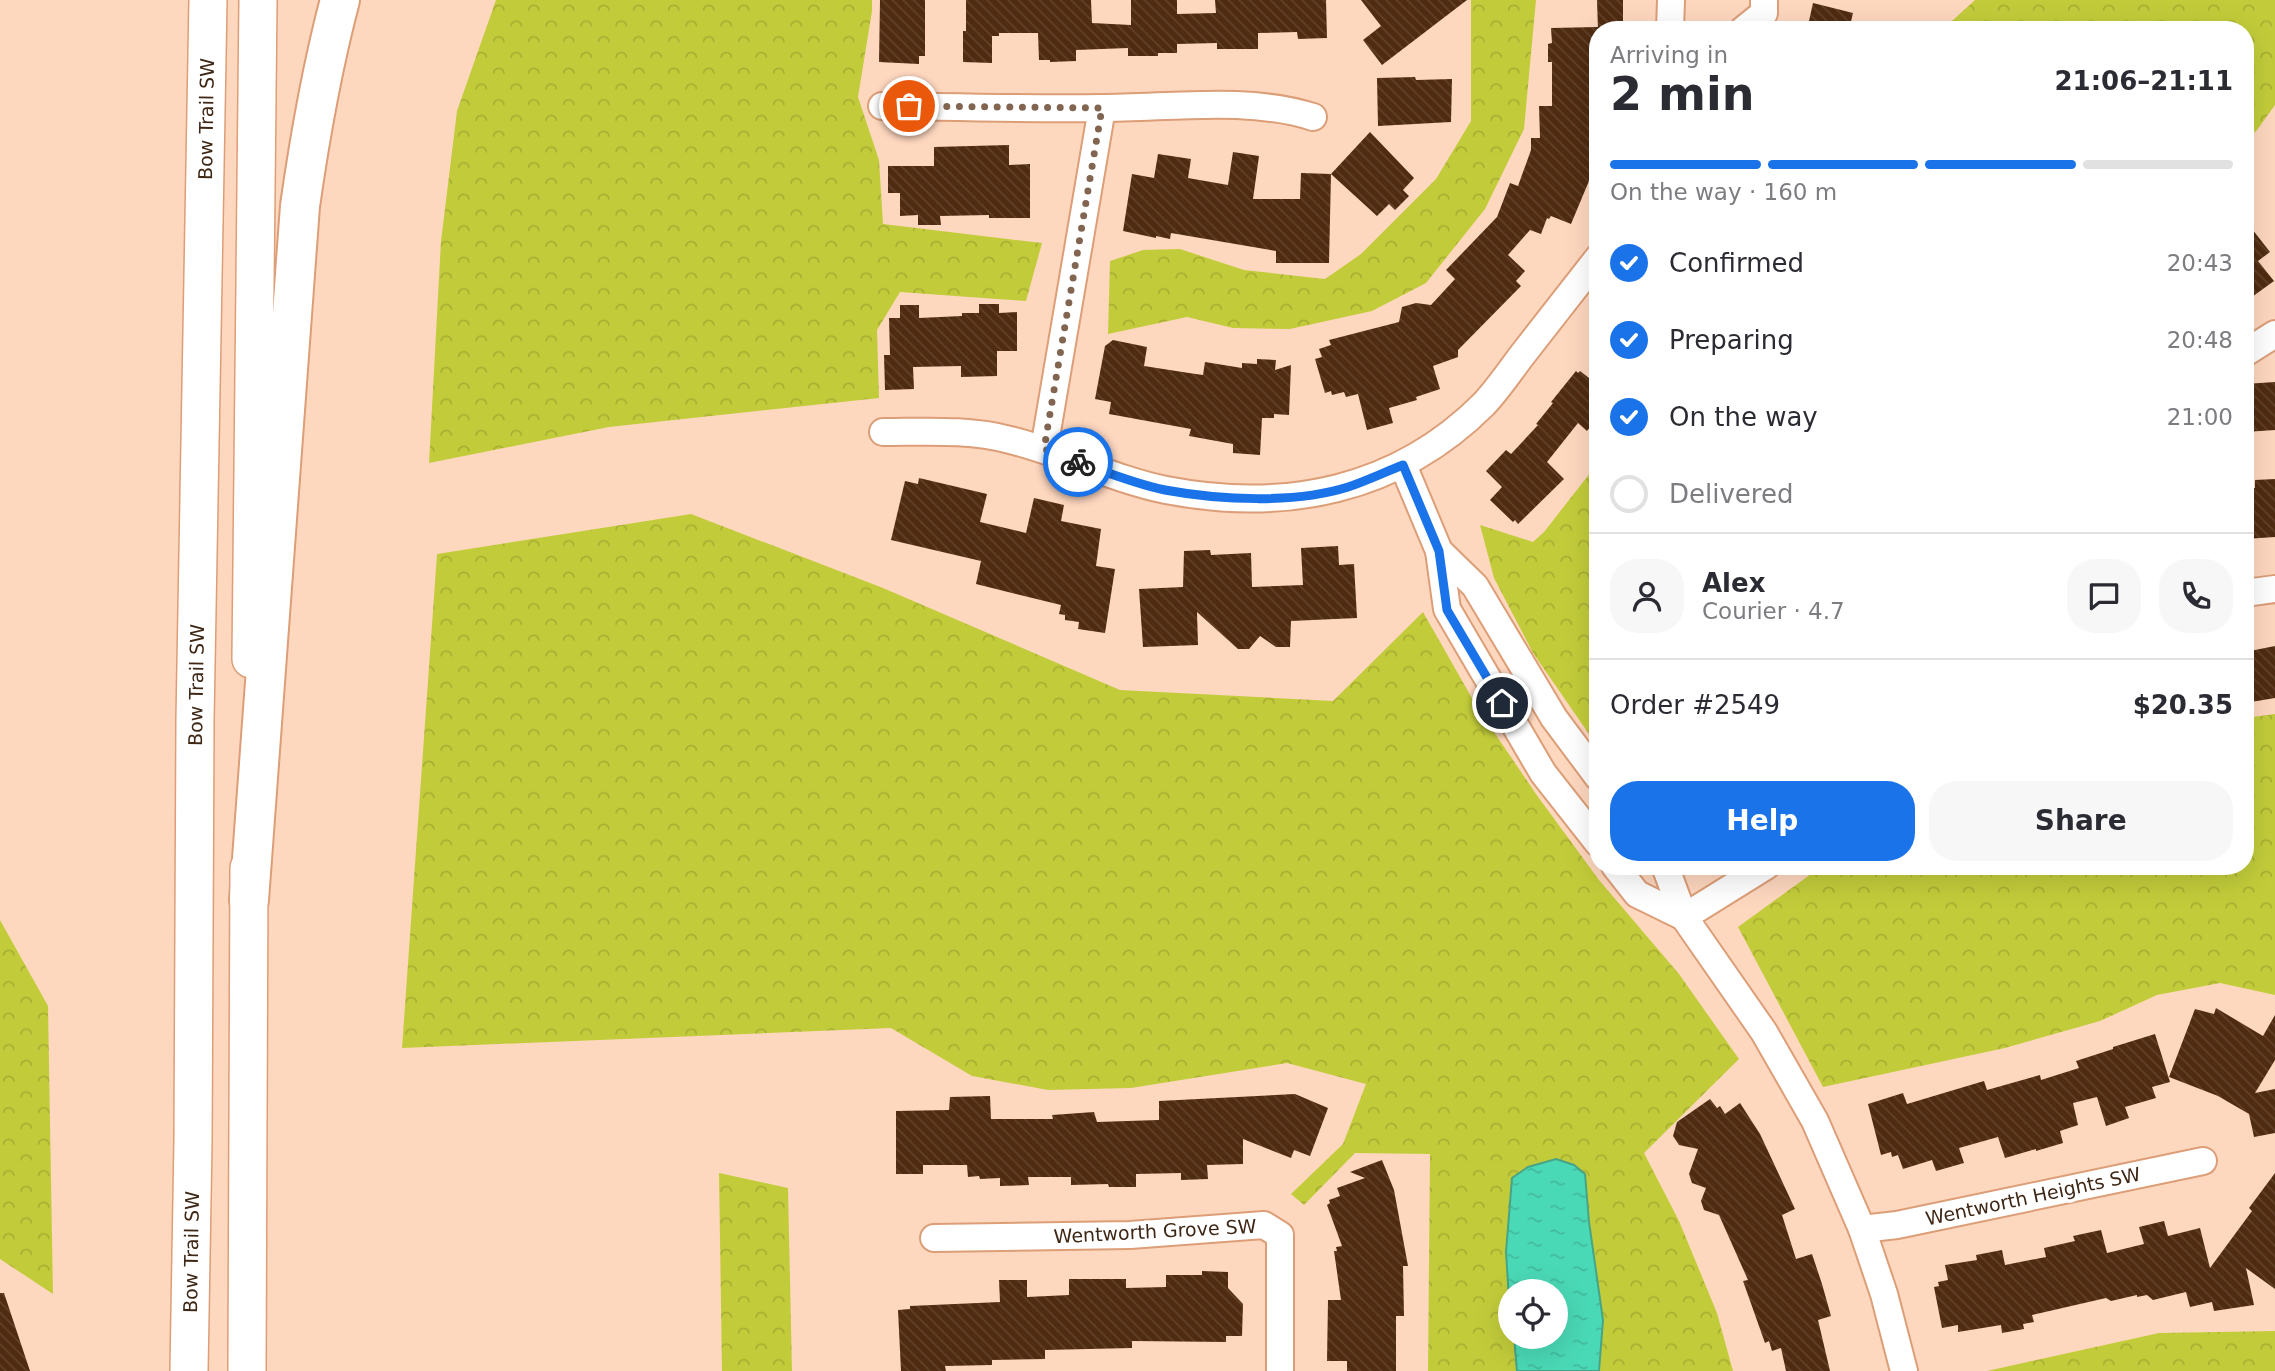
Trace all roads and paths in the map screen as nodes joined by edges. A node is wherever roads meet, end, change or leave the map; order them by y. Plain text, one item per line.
1 (208, 0) edge
2 (258, 0) edge
3 (340, 0) edge
4 (1671, 0) edge
5 (1764, 0) edge
6 (1670, 21) edge
7 (1754, 21) edge
8 (882, 106) dead end
9 (1102, 108) junction
10 (1313, 117) dead end
11 (1589, 270) edge
12 (2275, 334) edge
13 (2254, 347) edge
14 (883, 432) dead end
15 (1044, 449) junction
16 (1403, 465) junction
17 (1439, 551) junction
18 (2275, 589) edge
19 (2254, 592) edge
20 (1589, 764) edge
21 (1589, 833) edge
22 (1622, 875) edge
23 (1668, 875) edge
24 (1752, 875) edge
25 (249, 900) junction
26 (1684, 918) junction
27 (2203, 1161) dead end
28 (1862, 1229) junction
29 (934, 1238) dead end
30 (189, 1371) edge
31 (247, 1371) edge
32 (1280, 1371) edge
33 (1904, 1371) edge

1 - 30 main road, Bow Trail SW
2 - 25 main road
3 - 25 highway
4 - 6 street
5 - 7 street
8 - 9 street
9 - 10 street
9 - 15 street
11 - 16 street
12 - 13 street
14 - 15 street
15 - 16 street
16 - 17 street
17 - 20 street
17 - 21 street
18 - 19 street
22 - 26 street
23 - 26 street
24 - 26 street
25 - 31 main road
26 - 28 street
27 - 28 street, Wentworth Heights SW
28 - 33 street
29 - 32 street, Wentworth Grove SW

